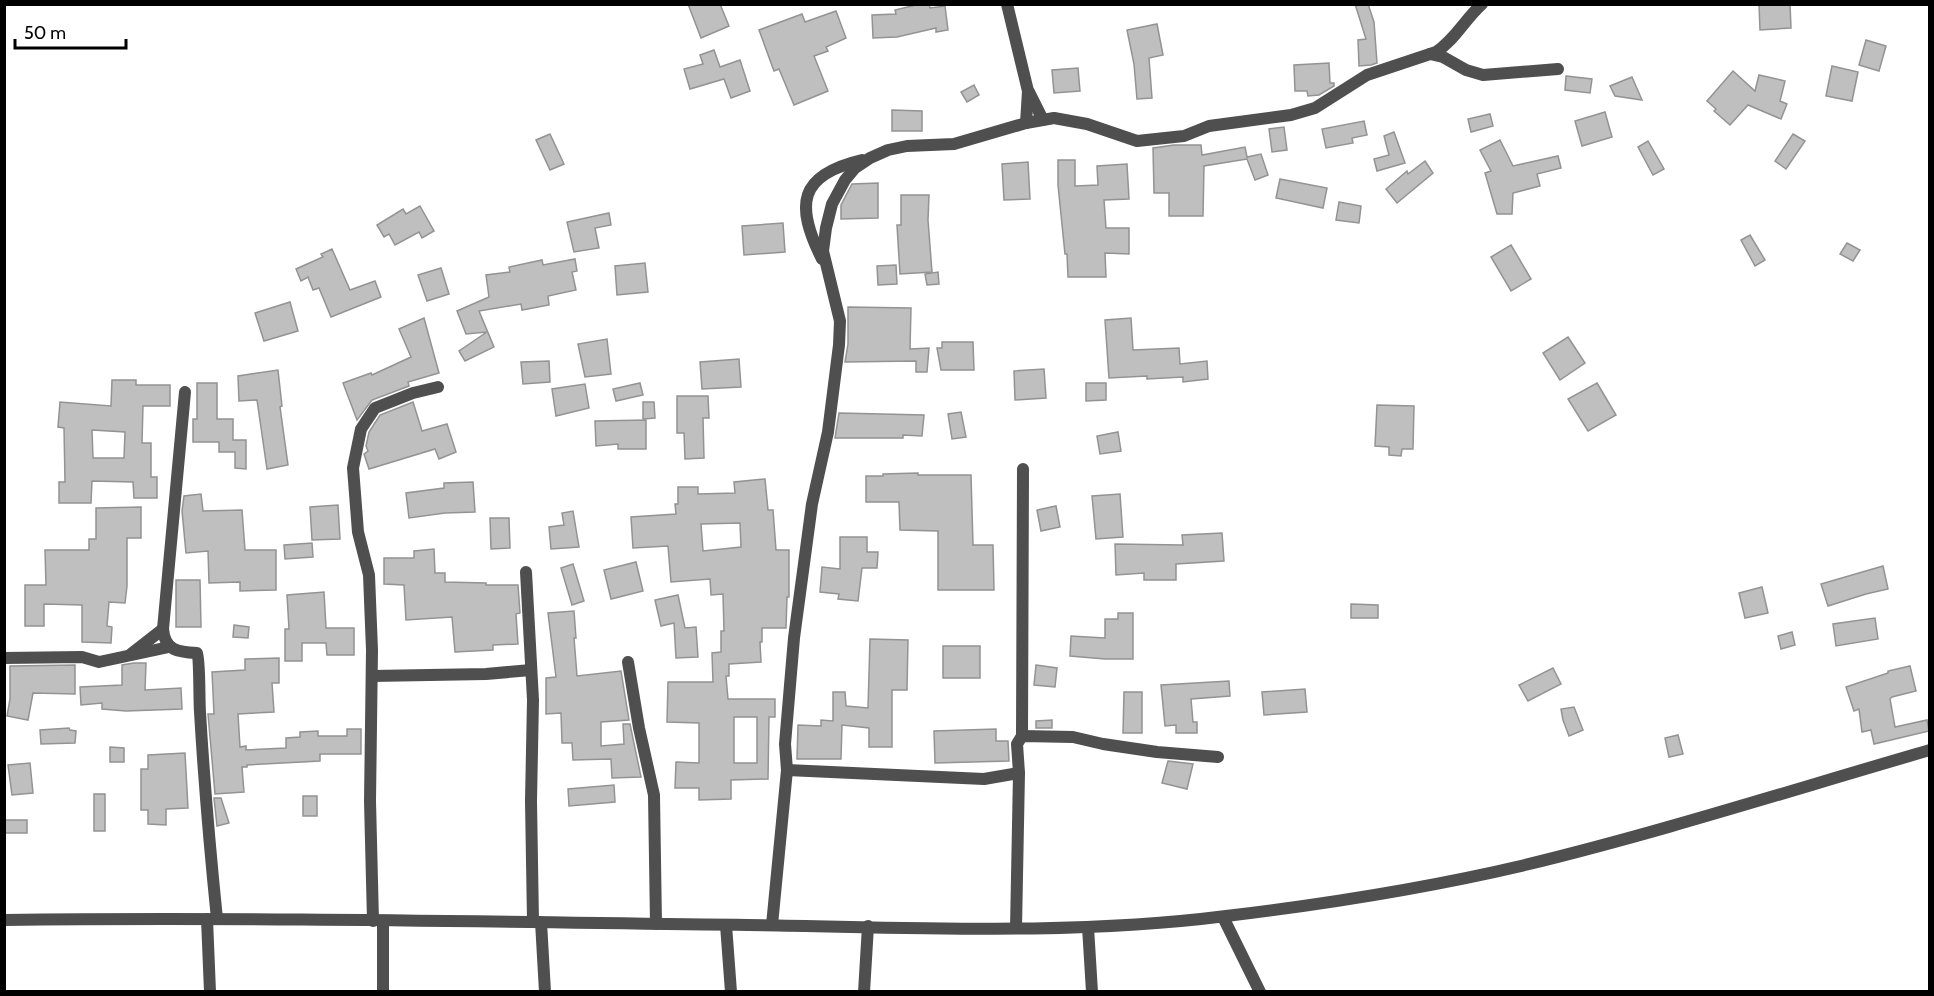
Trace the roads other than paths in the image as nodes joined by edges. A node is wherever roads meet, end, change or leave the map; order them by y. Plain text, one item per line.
1 (1007, 4) edge
2 (1482, 4) edge
3 (1429, 54) junction
4 (1558, 69) dead end
5 (1028, 91) junction
6 (1043, 120) junction
7 (1026, 123) junction
8 (870, 158) junction
9 (825, 265) junction
10 (438, 387) dead end
11 (185, 392) dead end
12 (1023, 469) dead end
13 (526, 572) dead end
14 (163, 629) junction
15 (169, 647) junction
16 (127, 657) junction
17 (4, 658) edge
18 (628, 662) dead end
19 (531, 670) junction
20 (372, 676) junction
21 (1022, 736) junction
22 (1929, 750) edge
23 (1218, 758) dead end
24 (787, 770) junction
25 (1019, 773) junction
26 (1223, 917) junction
27 (212, 919) junction
28 (4, 920) edge
29 (378, 921) junction
30 (537, 922) junction
31 (656, 924) junction
32 (726, 925) junction
33 (772, 925) junction
34 (868, 926) junction
35 (1088, 927) junction
36 (1016, 928) junction
37 (210, 992) edge
38 (383, 992) edge
39 (545, 992) edge
40 (731, 992) edge
41 (864, 992) edge
42 (1092, 992) edge
43 (1260, 992) edge

1 - 5 street
2 - 3 street
3 - 4 street
3 - 6 street
5 - 6 street
5 - 7 street
6 - 7 street
7 - 8 street
8 - 9 street
8 - 9 street
9 - 24 street
10 - 20 street
11 - 14 street
12 - 21 street
13 - 19 street
14 - 15 street
14 - 16 street
15 - 16 street
15 - 27 street
16 - 17 street
18 - 31 street
19 - 20 street
19 - 30 street
20 - 29 street
21 - 23 street
21 - 25 street
22 - 26 street
24 - 25 street
24 - 33 street
25 - 36 street
26 - 35 street
26 - 43 street
27 - 28 street
27 - 29 street
27 - 37 street
29 - 30 street
29 - 38 street
30 - 31 street
30 - 39 street
31 - 32 street
32 - 33 street
32 - 40 street
33 - 34 street
34 - 36 street
34 - 41 street
35 - 36 street
35 - 42 street

